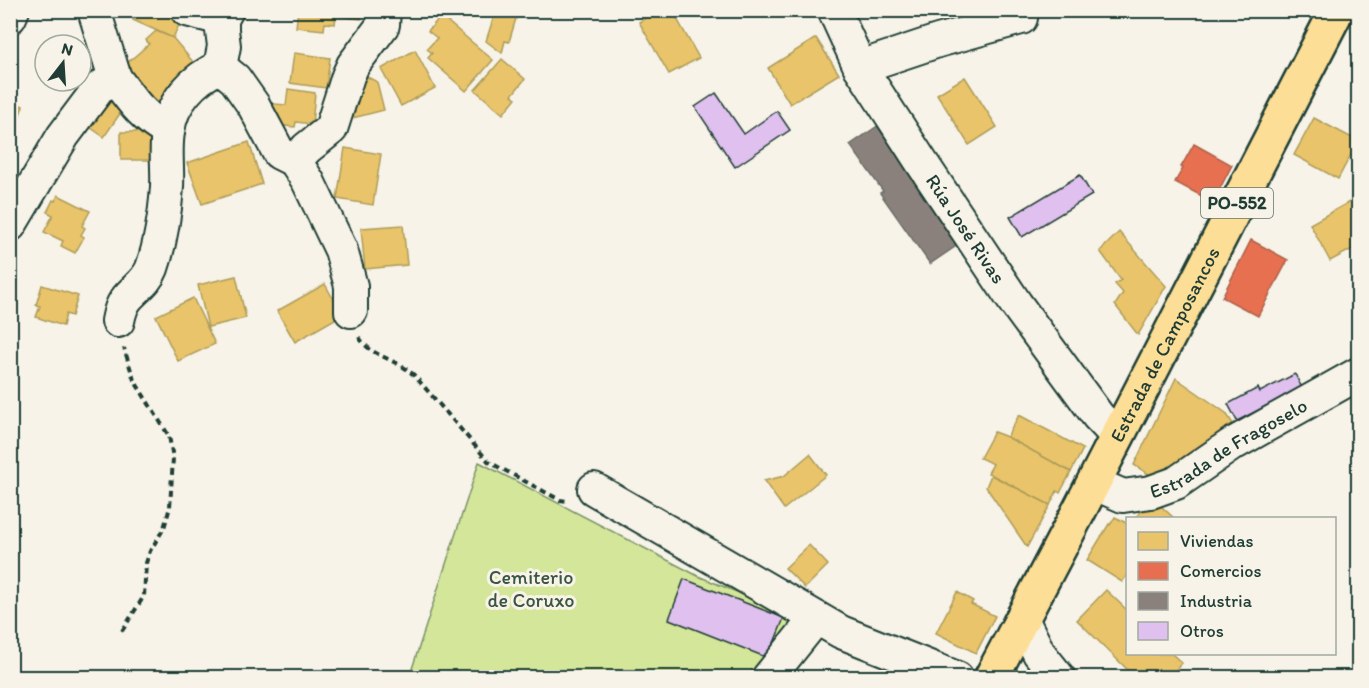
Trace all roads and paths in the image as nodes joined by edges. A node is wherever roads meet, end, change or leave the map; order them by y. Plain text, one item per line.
1 (13, 10) edge
2 (94, 10) edge
3 (187, 10) edge
4 (384, 10) edge
5 (834, 10) edge
6 (1337, 10) edge
7 (225, 15) edge
8 (10, 17) edge
9 (1021, 18) dead end
10 (220, 67) junction
11 (860, 67) junction
12 (115, 78) junction
13 (168, 131) junction
14 (295, 161) junction
15 (10, 225) edge
16 (351, 310) joint
17 (118, 321) joint
18 (1359, 374) edge
19 (1117, 436) junction
20 (1093, 483) junction
21 (594, 489) joint
22 (816, 618) junction
23 (1022, 619) junction
24 (122, 631) dead end
25 (768, 678) edge
26 (957, 678) edge
27 (991, 678) edge
28 (1059, 678) edge

1 - 8 street
2 - 12 street
3 - 7 street
4 - 14 street
5 - 11 street, Rúa José Rivas
6 - 19 main road, Estrada de Camposancos / PO-552
7 - 10 street
9 - 11 street
10 - 13 street
10 - 14 street
11 - 19 street, Rúa José Rivas
12 - 13 street
12 - 15 street
13 - 17 street
14 - 16 street
16 - 21 path
17 - 24 path
18 - 20 street, Estrada de Fragoselo
19 - 20 main road, Estrada de Camposancos / PO-552
20 - 23 main road, Estrada de Camposancos / PO-552
21 - 22 street
22 - 25 street
22 - 26 street
23 - 27 main road, Estrada de Camposancos / PO-552
23 - 28 street

